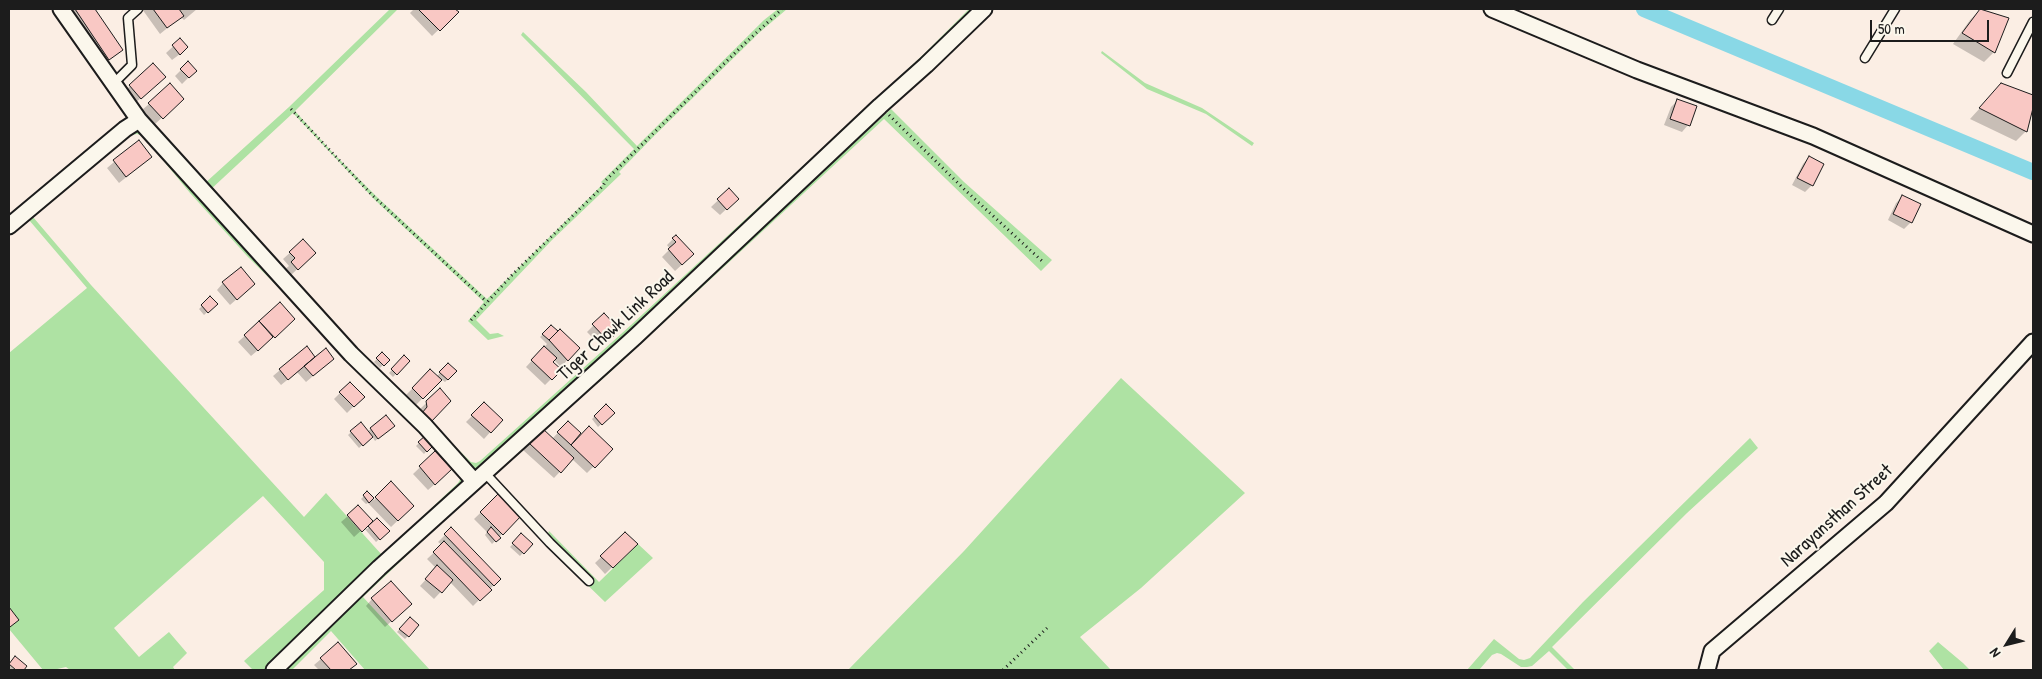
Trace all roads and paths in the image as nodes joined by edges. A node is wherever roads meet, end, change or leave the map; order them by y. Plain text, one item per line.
1 (61, 9) edge
2 (138, 9) edge
3 (782, 9) edge
4 (984, 9) edge
5 (1492, 9) edge
6 (1779, 9) edge
7 (1895, 9) edge
8 (1772, 20) dead end
9 (2033, 22) edge
10 (1866, 58) dead end
11 (2007, 73) dead end
12 (114, 84) junction
13 (880, 106) junction
14 (291, 109) dead end
15 (139, 120) junction
16 (9, 226) edge
17 (2033, 234) edge
18 (1042, 261) dead end
19 (487, 302) junction
20 (471, 320) dead end
21 (2033, 342) edge
22 (479, 476) junction
23 (589, 581) dead end
24 (1046, 628) dead end
25 (274, 670) edge
26 (1003, 670) edge
27 (1706, 670) edge

1 - 12 street
2 - 12 lane
3 - 19 path
4 - 13 street, Tiger Chowk Link Road
5 - 17 street
6 - 8 lane
7 - 10 lane
9 - 11 lane
12 - 15 street
13 - 18 path
13 - 22 street, Tiger Chowk Link Road
14 - 19 path
15 - 16 street
15 - 22 street
19 - 20 path
21 - 27 street, Narayansthan Street
22 - 23 lane
22 - 25 street, Tiger Chowk Link Road
24 - 26 path

